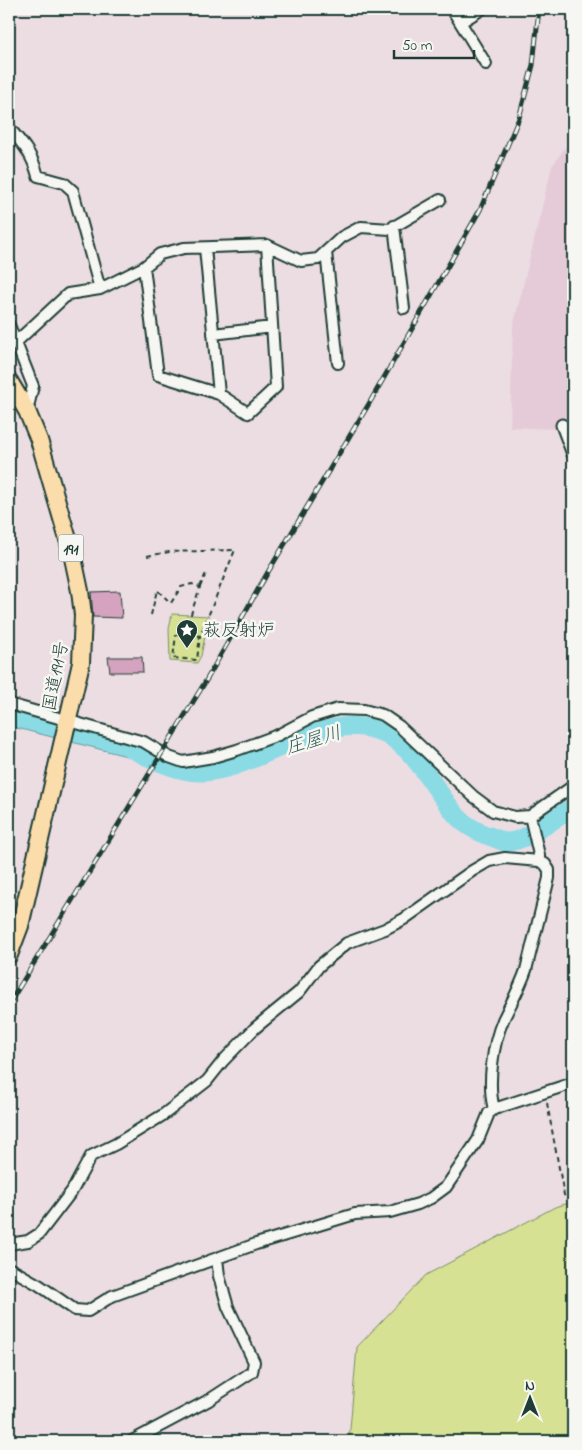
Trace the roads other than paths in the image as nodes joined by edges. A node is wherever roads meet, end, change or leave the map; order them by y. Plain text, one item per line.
1 (452, 9) edge
2 (482, 9) edge
3 (461, 22) junction
4 (486, 64) dead end
5 (9, 128) edge
6 (440, 200) dead end
7 (394, 226) junction
8 (267, 245) junction
9 (205, 248) junction
10 (326, 252) junction
11 (144, 267) junction
12 (100, 289) junction
13 (404, 308) dead end
14 (9, 325) edge
15 (272, 327) junction
16 (214, 334) junction
17 (15, 343) junction
18 (338, 364) dead end
19 (9, 381) edge
20 (219, 394) junction
21 (27, 411) junction
22 (562, 425) dead end
23 (573, 454) edge
24 (9, 704) edge
25 (67, 722) junction
26 (573, 786) edge
27 (530, 816) junction
28 (539, 862) junction
29 (9, 955) edge
30 (573, 1083) edge
31 (494, 1109) junction
32 (9, 1244) edge
33 (217, 1258) junction
34 (9, 1268) edge
35 (132, 1441) edge

1 - 3 street
2 - 3 street
3 - 4 street
5 - 12 street
6 - 7 street
7 - 10 street
7 - 13 street
8 - 9 street
8 - 10 street
8 - 15 street
9 - 11 street
9 - 16 street
10 - 18 street
11 - 12 street
11 - 20 street
12 - 17 street
14 - 17 street
15 - 16 street
15 - 20 street
16 - 20 street
17 - 21 street
19 - 21 highway, 国道191号 / 191
21 - 25 highway, 国道191号 / 191
22 - 23 street
24 - 25 street
25 - 27 street
25 - 29 highway, 国道191号 / 191
26 - 27 street
27 - 28 street
28 - 31 street
28 - 32 street
30 - 31 street
31 - 33 street
33 - 34 street
33 - 35 street

